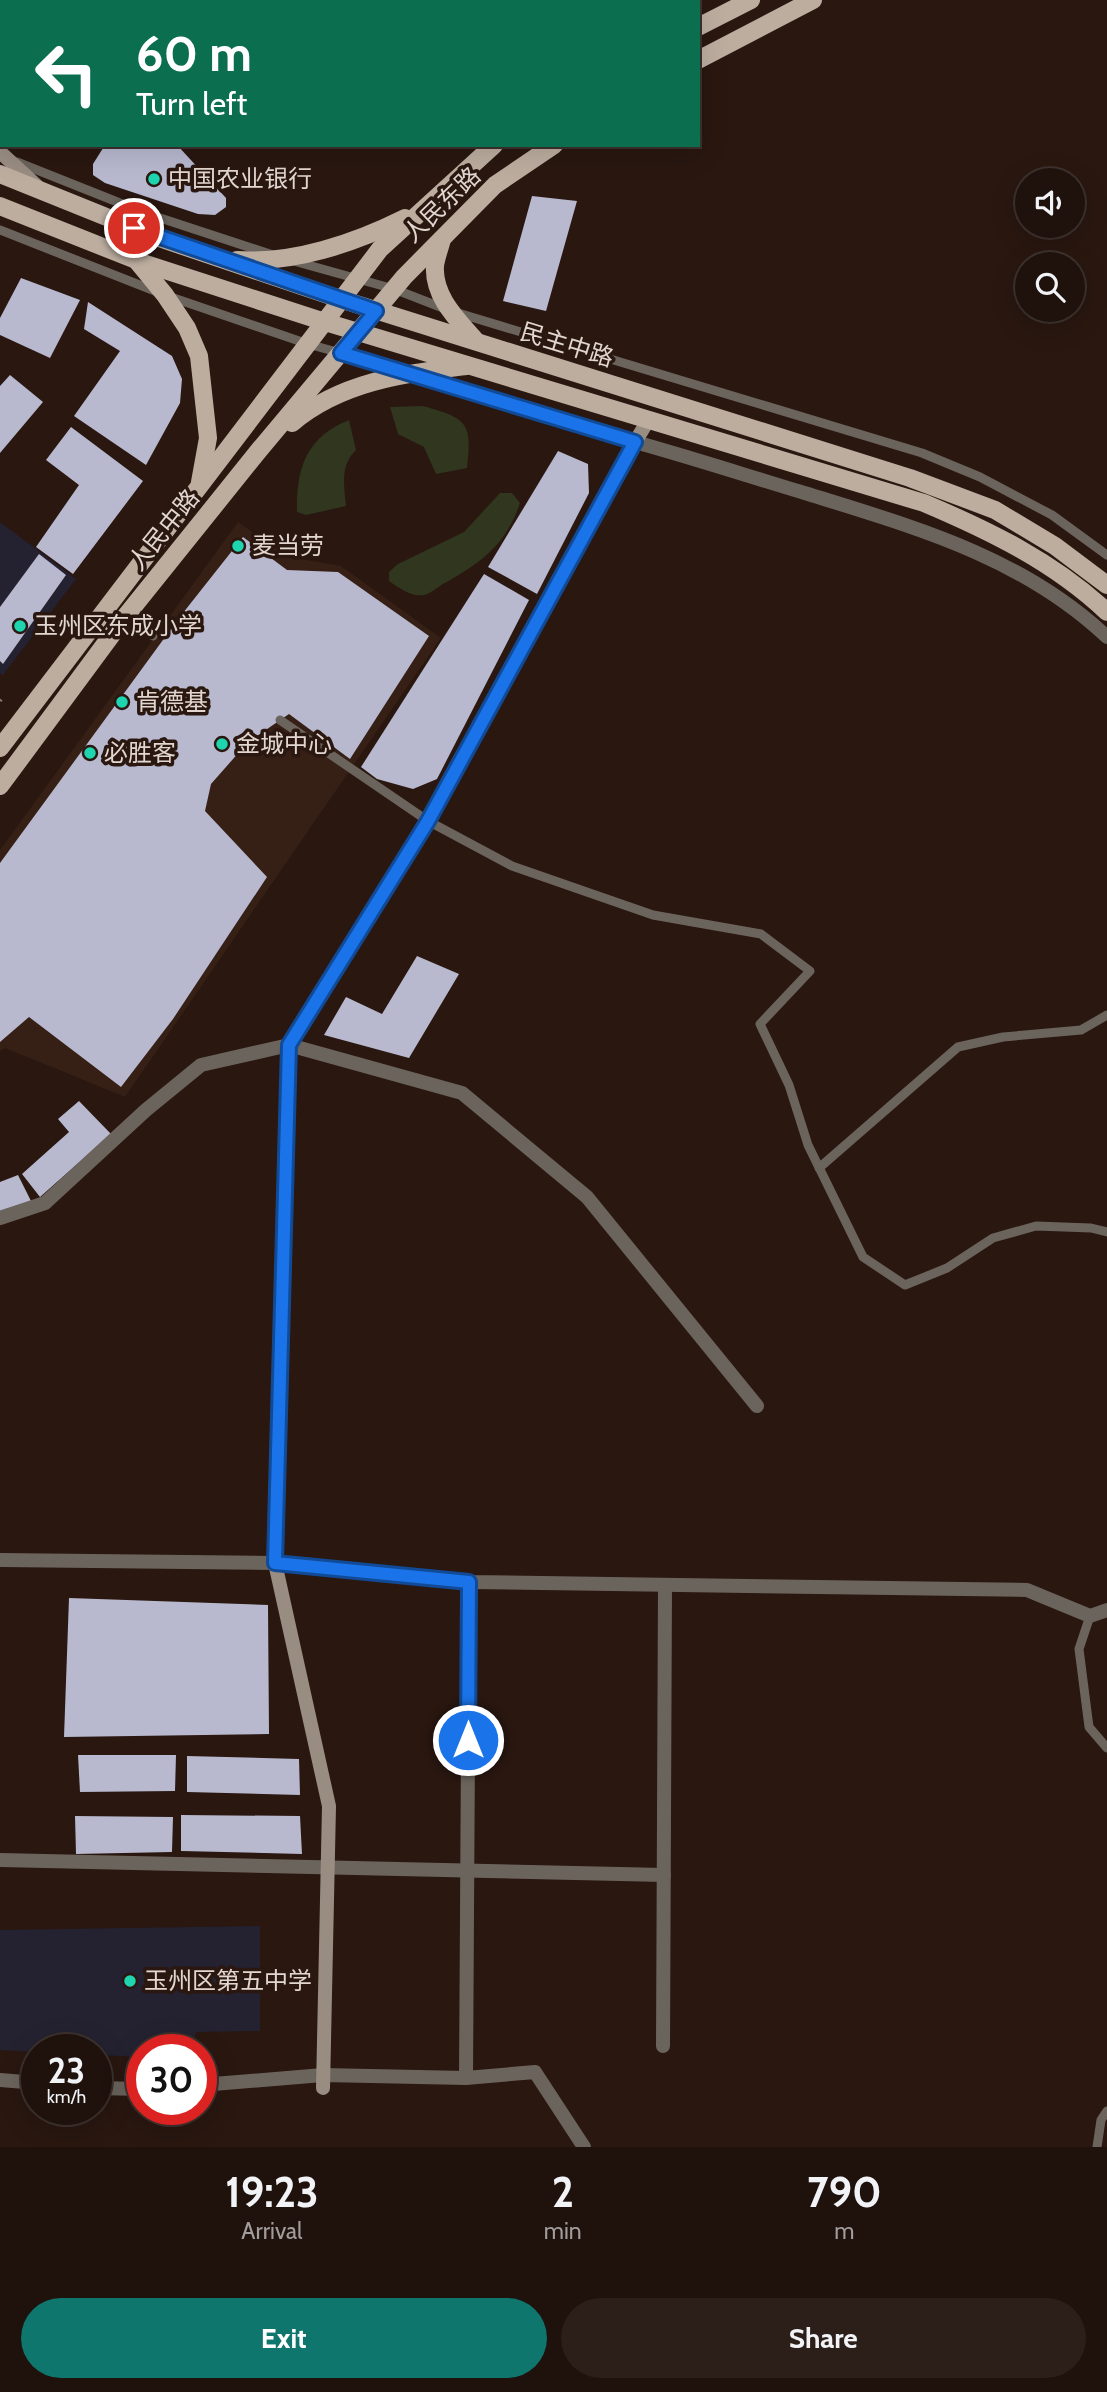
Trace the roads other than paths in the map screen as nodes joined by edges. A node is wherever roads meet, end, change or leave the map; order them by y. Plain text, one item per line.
1 (751, 0) edge
2 (813, 0) edge
3 (700, 26) edge
4 (700, 59) edge
5 (492, 147) edge
6 (551, 147) edge
7 (2, 160) edge
8 (0, 206) edge
9 (424, 208) junction
10 (0, 230) edge
11 (443, 236) junction
12 (281, 257) junction
13 (135, 259) junction
14 (222, 259) junction
15 (356, 279) junction
16 (394, 289) junction
17 (165, 295) junction
18 (340, 299) junction
19 (449, 310) junction
20 (376, 311) junction
21 (325, 322) junction
22 (359, 331) junction
23 (477, 342) junction
24 (308, 344) junction
25 (341, 353) junction
26 (472, 365) junction
27 (412, 373) junction
28 (649, 419) junction
29 (635, 442) junction
30 (260, 449) junction
31 (199, 485) junction
32 (1107, 555) edge
33 (1107, 585) edge
34 (1107, 612) edge
35 (125, 617) junction
36 (153, 636) dead end
37 (1107, 637) edge
38 (280, 720) dead end
39 (0, 748) edge
40 (0, 786) edge
41 (428, 821) junction
42 (1107, 1015) edge
43 (289, 1045) junction
44 (819, 1168) junction
45 (0, 1218) edge
46 (1107, 1232) edge
47 (757, 1406) dead end
48 (0, 1560) edge
49 (275, 1563) junction
50 (469, 1582) junction
51 (665, 1585) junction
52 (1107, 1610) edge
53 (1090, 1616) junction
54 (1107, 1748) edge
55 (0, 1860) edge
56 (328, 1869) junction
57 (467, 1872) junction
58 (664, 1875) junction
59 (663, 2046) dead end
60 (466, 2078) junction
61 (0, 2080) edge
62 (21, 2082) edge
63 (323, 2082) junction
64 (217, 2085) edge
65 (1107, 2111) edge
66 (584, 2147) edge
67 (1097, 2147) edge

1 - 3 main road
2 - 4 main road
5 - 9 main road, 人民东路
6 - 11 main road, 人民东路
7 - 12 lane
7 - 14 main road, 民主中路
8 - 13 main road, 民主中路
9 - 12 main road
9 - 15 main road, 人民东路
10 - 17 lane
11 - 16 main road, 人民东路
11 - 19 main road
12 - 14 main road
12 - 15 lane
13 - 17 main road
13 - 21 main road, 民主中路
14 - 18 main road, 民主中路
15 - 16 lane
15 - 18 main road, 人民东路
16 - 19 lane
16 - 20 main road, 人民东路
17 - 24 lane
17 - 31 main road
18 - 20 main road, 民主中路
18 - 21 main road, 人民中路
19 - 23 main road
19 - 32 lane
20 - 22 main road, 人民中路
20 - 23 main road, 民主中路
21 - 22 main road, 民主中路
21 - 24 main road, 人民中路
22 - 25 main road, 人民中路
22 - 26 main road, 民主中路
23 - 33 main road, 民主中路
24 - 25 lane
24 - 31 main road, 人民中路
25 - 27 lane
25 - 30 main road, 人民中路
26 - 27 main road
26 - 28 main road, 民主中路
27 - 29 lane
27 - 30 main road
28 - 29 street
28 - 34 main road, 民主中路
29 - 37 street
29 - 41 street
30 - 35 main road, 人民中路
31 - 39 main road, 人民中路
35 - 36 lane
35 - 40 main road, 人民中路
38 - 41 lane
41 - 43 street
41 - 44 lane
42 - 44 lane
43 - 45 street
43 - 47 street
43 - 49 street
44 - 46 lane
48 - 49 street
49 - 50 street
49 - 56 street
50 - 51 street
50 - 57 street
51 - 53 street
51 - 58 street
52 - 53 street
53 - 54 lane
55 - 56 street
56 - 57 street
56 - 63 street
57 - 58 street
57 - 60 street
58 - 59 street
60 - 63 street
60 - 66 street
61 - 62 street
63 - 64 street
65 - 67 lane

